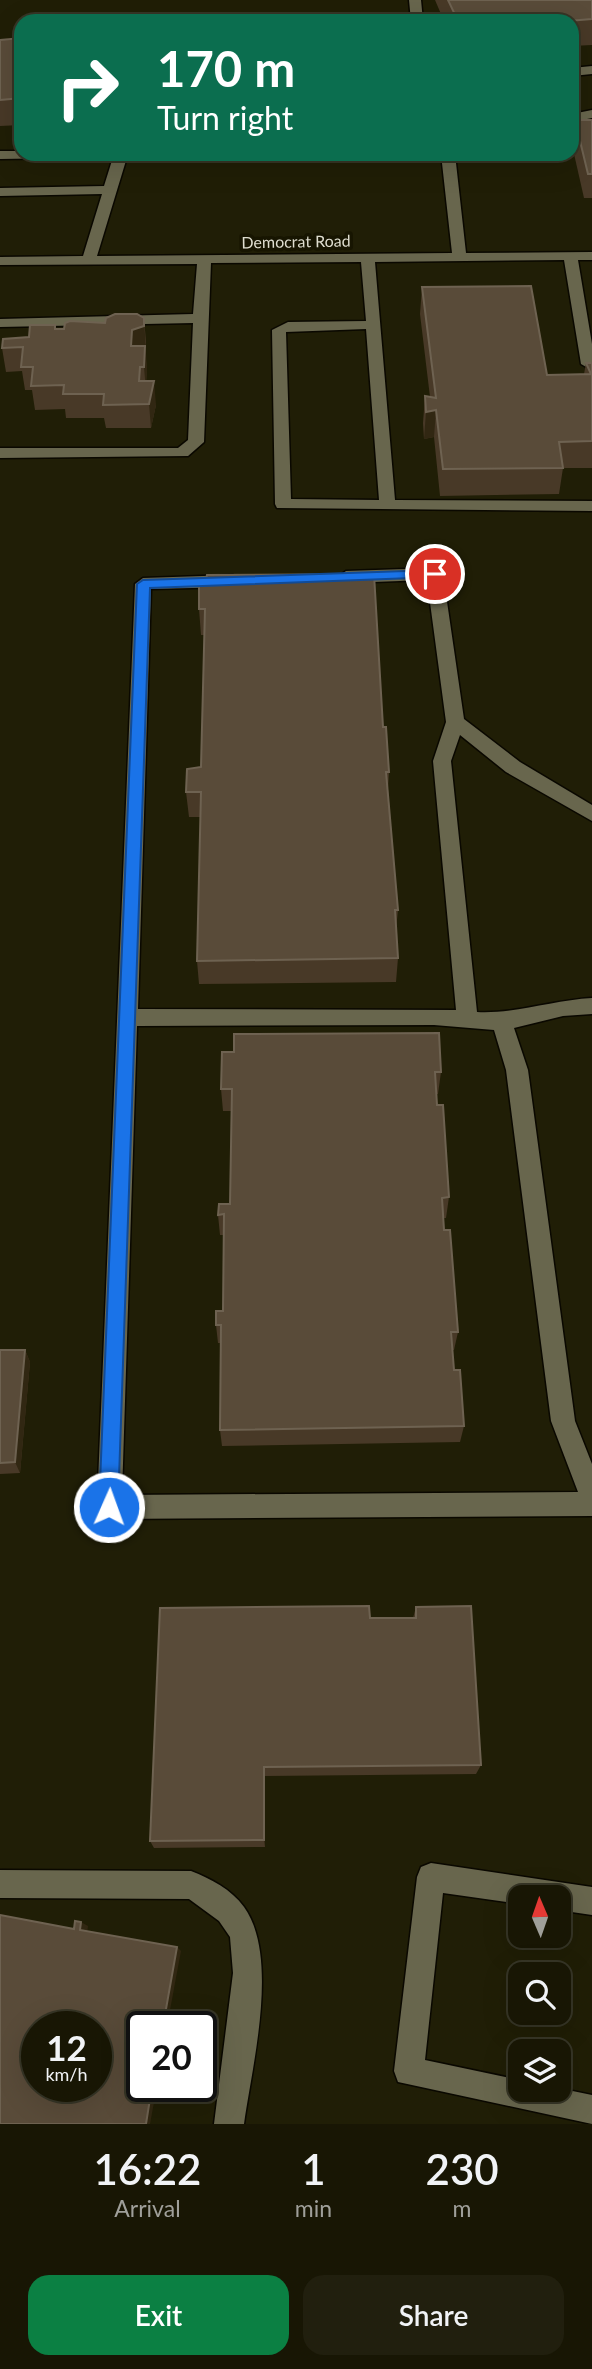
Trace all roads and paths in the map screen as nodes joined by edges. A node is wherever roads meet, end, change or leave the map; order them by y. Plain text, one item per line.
1 (119, 161) edge
2 (450, 161) edge
3 (110, 190) junction
4 (0, 192) edge
5 (570, 256) junction
6 (592, 256) edge
7 (458, 257) junction
8 (368, 258) junction
9 (204, 260) junction
10 (0, 261) edge
11 (88, 261) junction
12 (200, 318) junction
13 (0, 323) edge
14 (373, 325) junction
15 (588, 364) edge
16 (0, 453) edge
17 (387, 505) junction
18 (592, 506) edge
19 (324, 578) edge
20 (254, 580) edge
21 (455, 722) junction
22 (592, 814) edge
23 (592, 1006) edge
24 (127, 1018) junction
25 (467, 1020) junction
26 (502, 1022) junction
27 (592, 1495) edge
28 (592, 1504) edge
29 (0, 1884) edge
30 (592, 1901) edge
31 (592, 2110) edge
32 (229, 2124) edge

1 - 3 street
2 - 7 street
3 - 4 street
3 - 11 street
5 - 6 street, Democrat Road
5 - 7 street, Democrat Road
5 - 15 street
7 - 8 street, Democrat Road
8 - 9 street, Democrat Road
8 - 14 street
9 - 11 street, Democrat Road
9 - 12 street
10 - 11 street, Democrat Road
12 - 13 street
12 - 16 street
14 - 17 street
14 - 17 street
17 - 18 street
19 - 21 street
20 - 24 street
21 - 22 street
21 - 25 street
23 - 26 street
24 - 25 street
24 - 28 street
25 - 26 street
26 - 27 street
29 - 32 street
30 - 31 street

